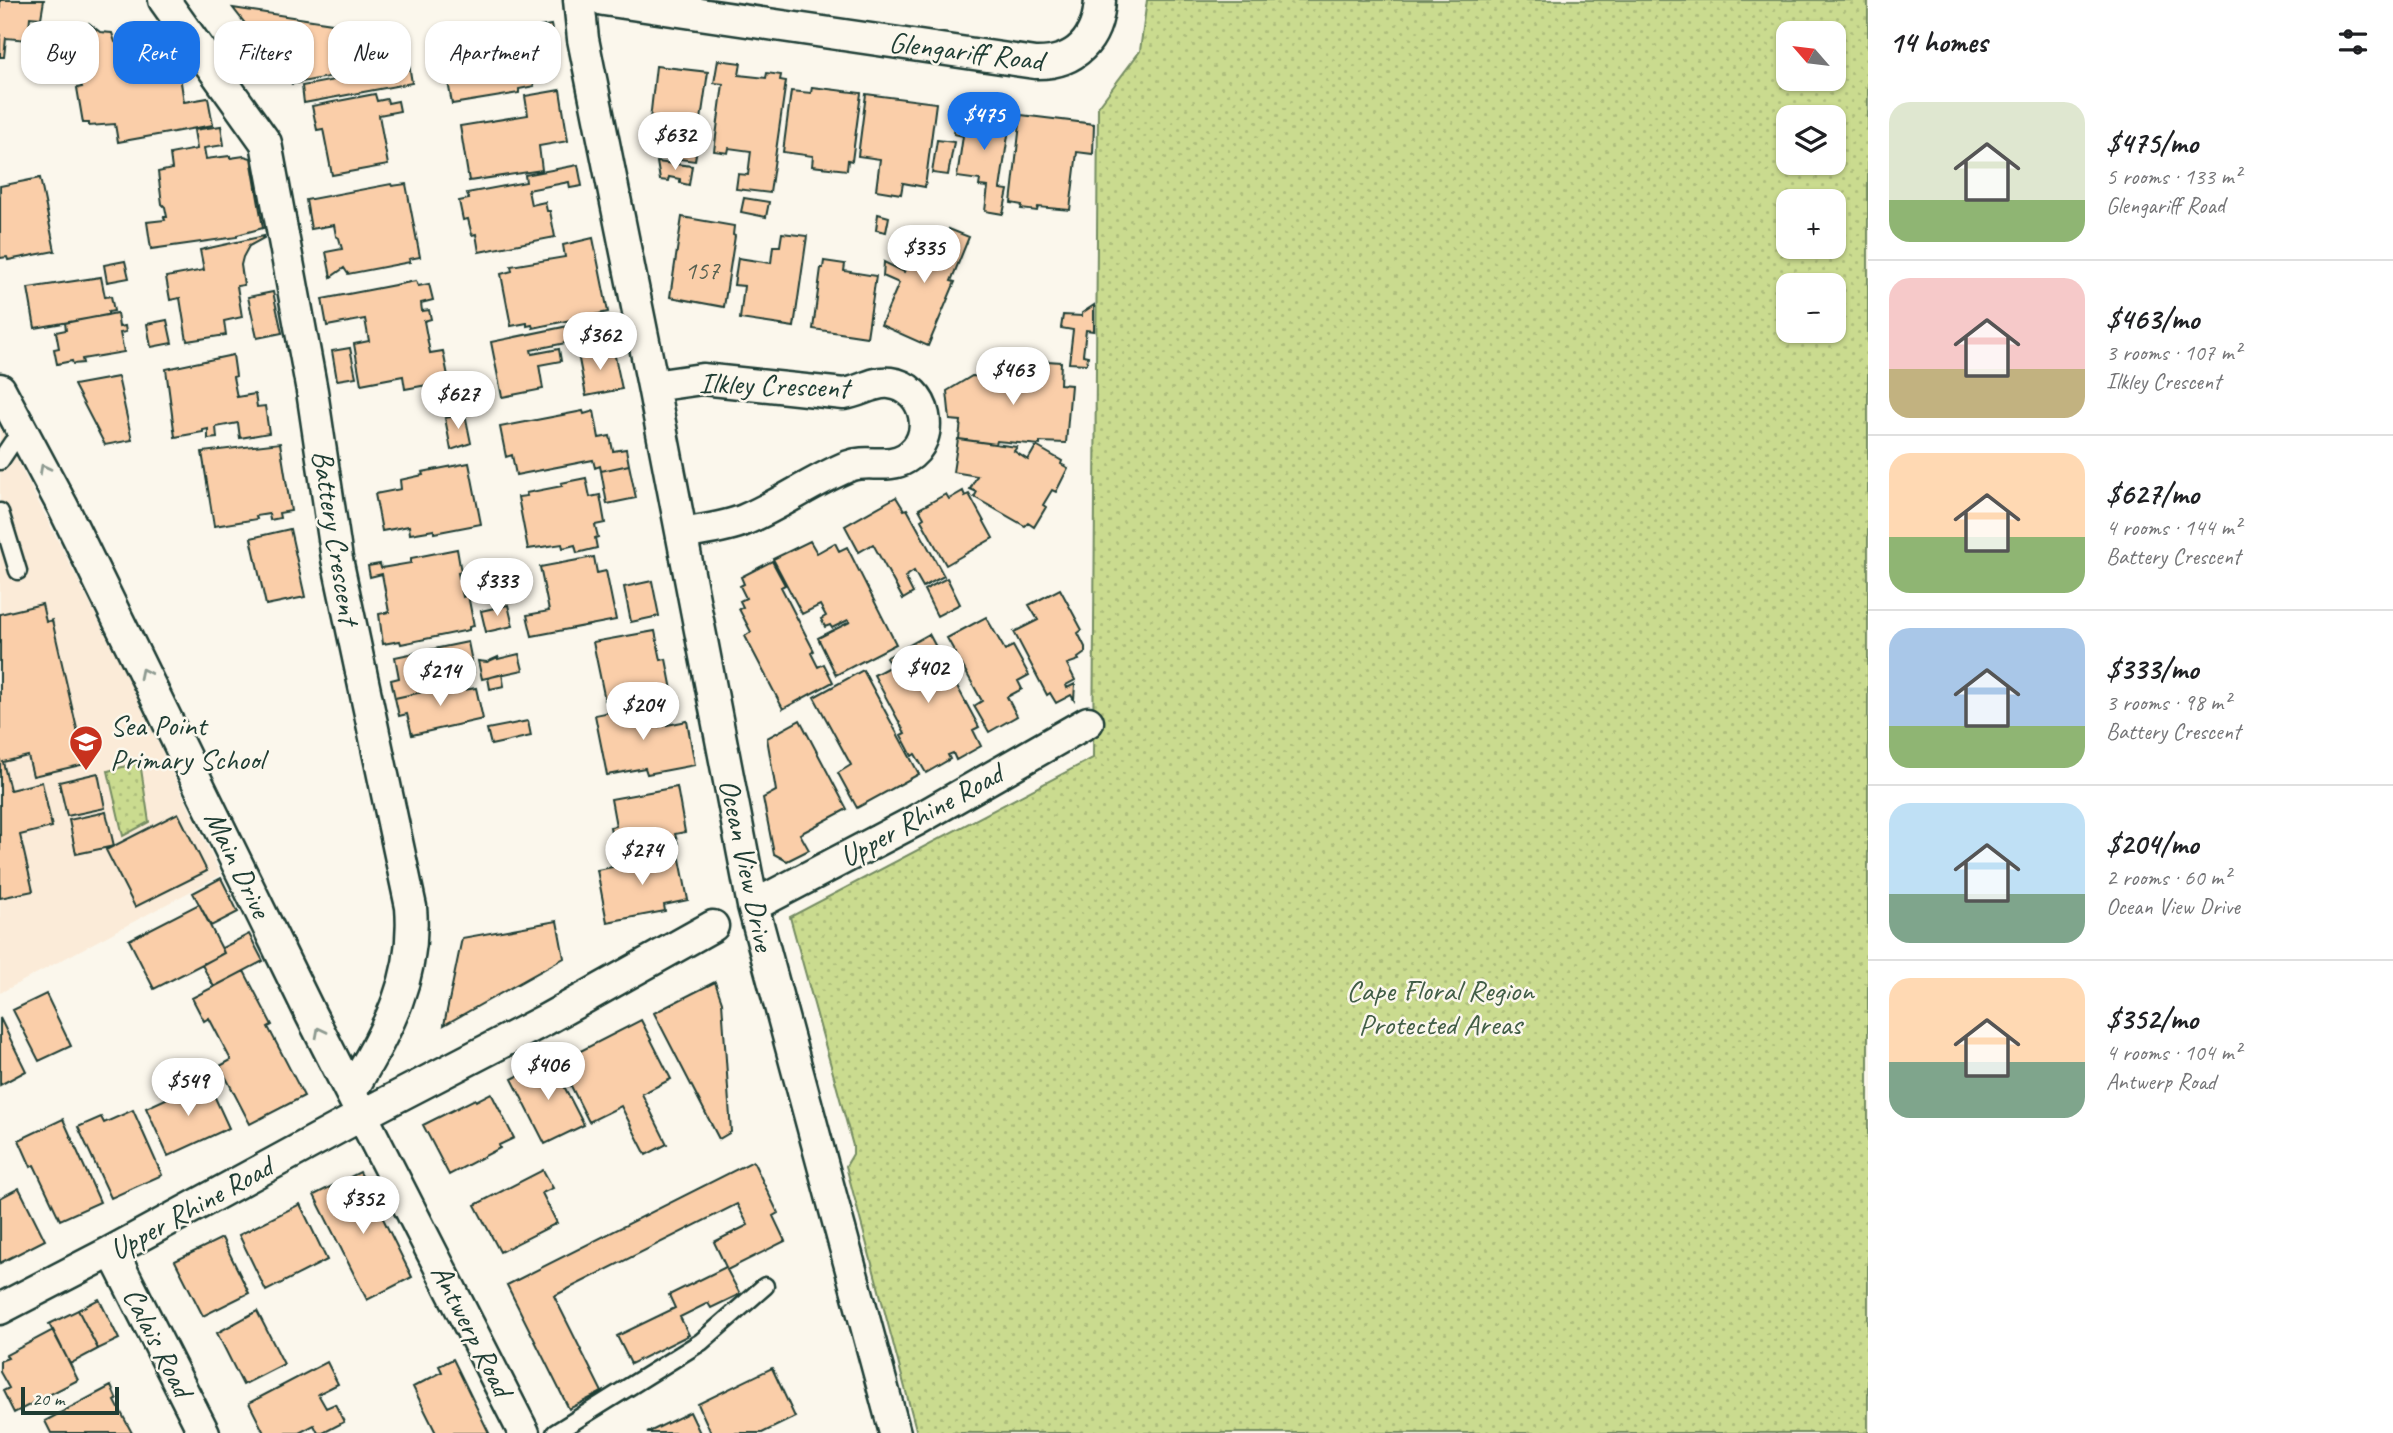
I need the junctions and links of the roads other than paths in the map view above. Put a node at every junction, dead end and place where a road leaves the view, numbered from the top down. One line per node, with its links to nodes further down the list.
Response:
1 (164, 0): 15 (street, Battery Crescent)
2 (579, 0): 5 (street, Ocean View Drive)
3 (604, 0): 4 (street, Glengariff Road)
4 (1100, 0)
5 (653, 386): 10 (street, Ocean View Drive); 10 (street, Ilkley Crescent)
6 (0, 389): 7 (street, Main Drive)
7 (24, 432): 8 (lane); 15 (street, Main Drive, one-way to 7)
8 (0, 461)
9 (0, 512): 11 (lane)
10 (682, 534): 13 (street, Ocean View Drive)
11 (18, 571)
12 (1088, 722): 13 (street, Upper Rhine Road)
13 (752, 906): 22 (street, Ocean View Drive)
14 (713, 926): 15 (street, Upper Rhine Road)
15 (356, 1104): 16 (street, Upper Rhine Road); 20 (street, Antwerp Road)
16 (112, 1251): 18 (street, Upper Rhine Road); 19 (street, Calais Road)
17 (765, 1286): 21 (lane)
18 (0, 1309)
19 (204, 1433)
20 (524, 1433)
21 (555, 1433)
22 (895, 1433)

